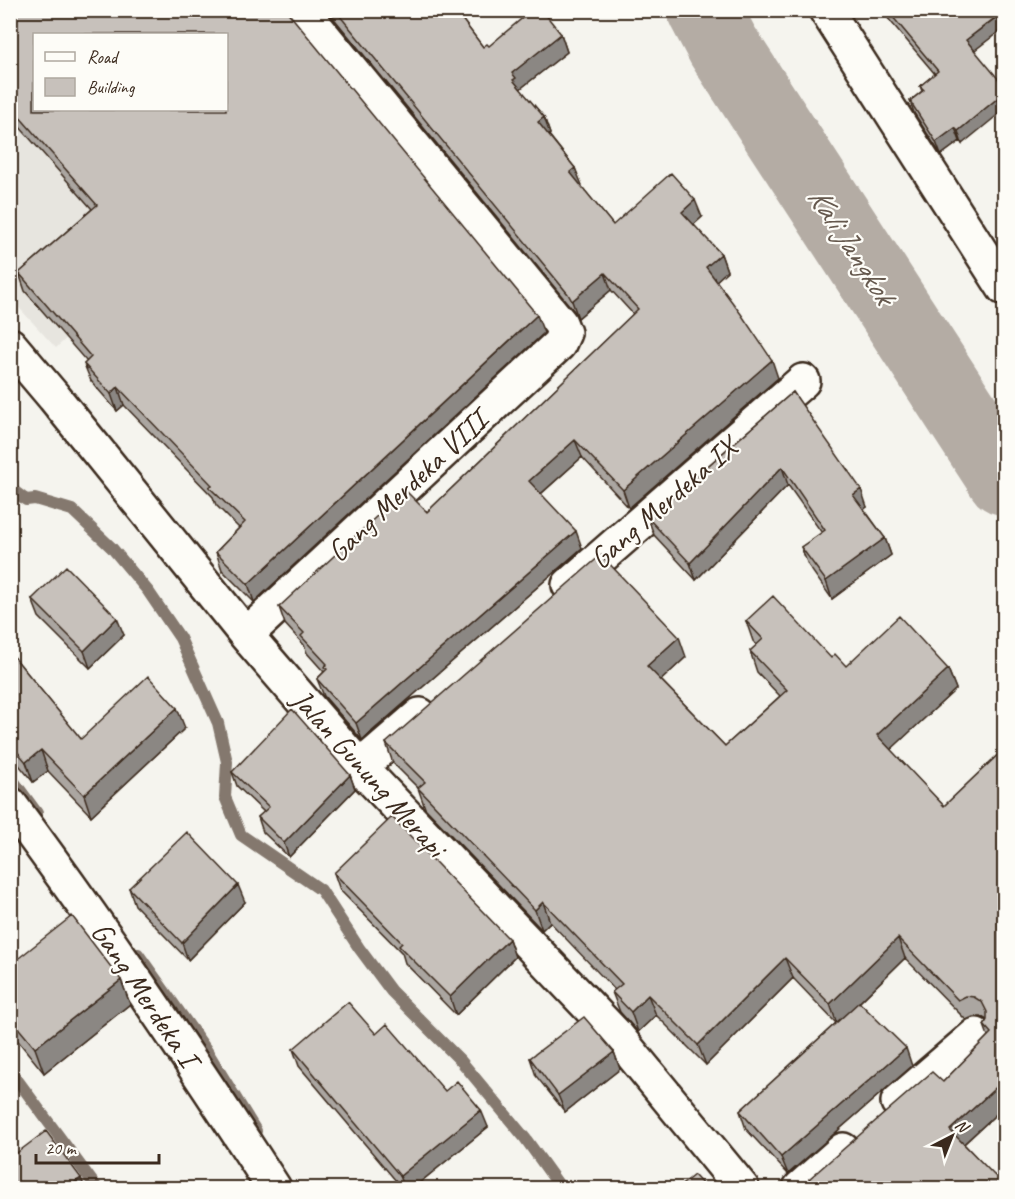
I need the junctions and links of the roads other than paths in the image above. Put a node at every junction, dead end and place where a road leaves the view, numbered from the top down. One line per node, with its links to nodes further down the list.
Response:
1 (302, 10): 7 (street, Gang Merdeka VIII)
2 (826, 10): 3 (street)
3 (1005, 288)
4 (10, 345): 7 (street, Jalan Gunung Merapi)
5 (803, 381): 6 (street, Gang Merdeka IX)
6 (546, 605)
7 (246, 635): 9 (street, Jalan Gunung Merapi)
8 (440, 698): 9 (street)
9 (360, 767): 13 (street, Jalan Gunung Merapi)
10 (10, 804): 12 (street, Gang Merdeka I)
11 (976, 1035): 14 (street)
12 (274, 1188)
13 (742, 1188)
14 (800, 1188)

